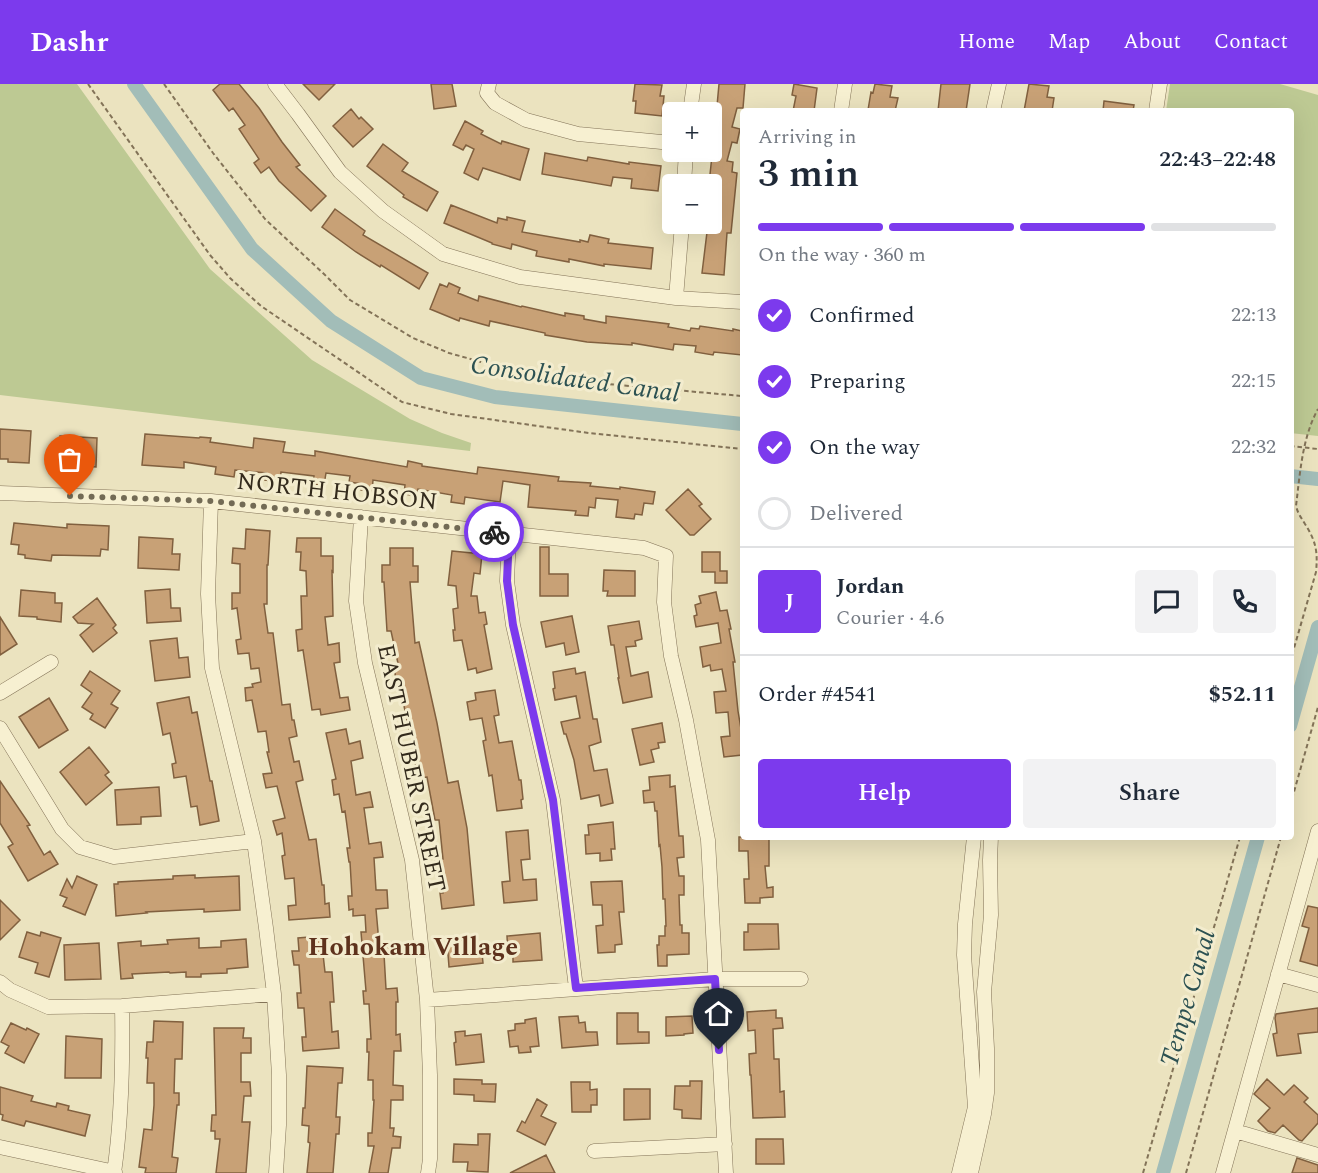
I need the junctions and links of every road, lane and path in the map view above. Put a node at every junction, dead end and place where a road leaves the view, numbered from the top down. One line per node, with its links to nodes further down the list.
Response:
1 (88, 84): 21 (path)
2 (164, 84): 17 (path)
3 (274, 84): 15 (street)
4 (694, 84): 9 (street)
5 (845, 84): 10 (street)
6 (999, 84): 11 (street)
7 (1160, 84): 12 (street)
8 (488, 88): 13 (street)
9 (691, 102)
10 (841, 108)
11 (994, 108)
12 (1156, 108)
13 (662, 141)
14 (680, 234): 15 (street)
15 (675, 298): 16 (street)
16 (740, 302)
17 (740, 396)
18 (1318, 409): 20 (path)
19 (1294, 446): 20 (path)
20 (1304, 447): 22 (path); 25 (path)
21 (740, 449)
22 (1318, 449)
23 (0, 493): 24 (street, NORTH HOBSON)
24 (211, 501): 26 (street, NORTH HOBSON); 39 (street)
25 (1296, 506): 28 (path)
26 (361, 517): 27 (street, NORTH HOBSON); 47 (street, EAST HUBER STREET)
27 (509, 534): 41 (street, NORTH HOBSON); 45 (street)
28 (1294, 648)
29 (51, 662): 30 (street)
30 (0, 693)
31 (1318, 707): 33 (path)
32 (0, 728): 39 (street)
33 (1294, 792)
34 (1318, 831): 40 (street)
35 (974, 840): 58 (street)
36 (991, 840): 59 (street)
37 (1239, 840): 60 (path)
38 (1280, 840): 61 (path)
39 (254, 841): 46 (street)
40 (1278, 974): 44 (street); 49 (street)
41 (715, 979): 42 (street); 45 (street); 50 (street)
42 (801, 979)
43 (0, 982): 48 (street)
44 (1318, 985)
45 (576, 988): 47 (street)
46 (273, 993): 48 (street); 55 (street)
47 (427, 1000): 56 (street, EAST HUBER STREET)
48 (122, 1006): 54 (street)
49 (1235, 1131): 53 (street); 62 (street)
50 (725, 1144): 52 (street); 57 (street)
51 (0, 1147): 54 (street)
52 (594, 1151)
53 (1318, 1155)
54 (114, 1173)
55 (276, 1173)
56 (428, 1173)
57 (726, 1173)
58 (959, 1173)
59 (970, 1173)
60 (1143, 1173)
61 (1186, 1173)
62 (1223, 1173)

